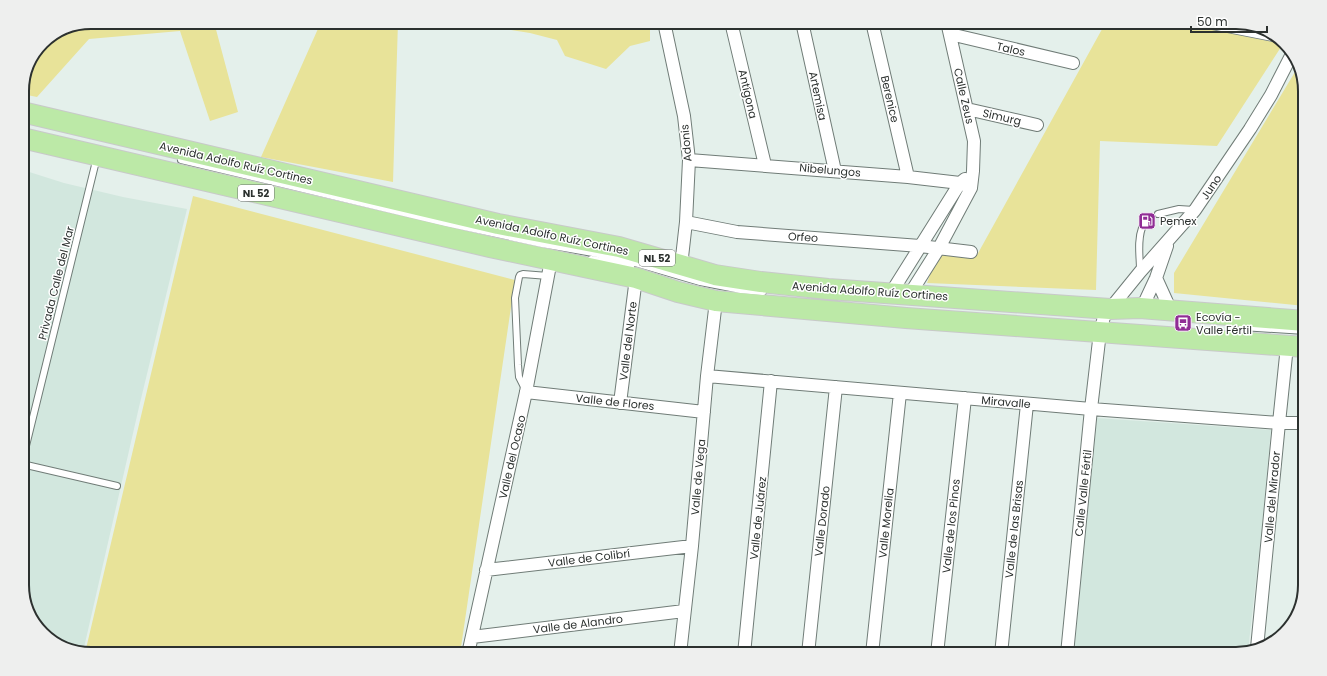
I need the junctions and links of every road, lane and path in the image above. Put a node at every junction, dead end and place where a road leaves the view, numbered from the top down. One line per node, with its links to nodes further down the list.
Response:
1 (665, 29): 15 (street, Adonis)
2 (733, 29): 16 (street, Antígona)
3 (804, 29): 18 (street, Artemisa)
4 (874, 29): 19 (street, Berenice)
5 (949, 29): 6 (street, Calle Zeus)
6 (950, 34): 8 (street, Talos); 9 (street, Calle Zeus)
7 (1290, 59): 21 (street, Juno)
8 (1073, 63)
9 (967, 109): 11 (street, Simurg); 20 (street, Calle Zeus)
10 (29, 114): 29 (main road, Avenida Adolfo Ruíz Cortines / NL 52)
11 (1036, 125)
12 (29, 140): 13 (main road, Avenida Adolfo Ruíz Cortines / NL 52)
13 (98, 156): 30 (main road, Avenida Adolfo Ruíz Cortines / NL 52); 57 (lane, Privada Calle del Mar)
14 (172, 157): 34 (lane)
15 (689, 160): 16 (street, Nibelungos); 23 (street, Adonis)
16 (765, 165): 18 (street, Nibelungos)
17 (179, 166): 36 (lane)
18 (835, 171): 19 (street, Nibelungos)
19 (908, 176): 20 (street, Nibelungos)
20 (966, 186): 26 (street, Calle Zeus); 27 (street, Calle Zeus)
21 (1195, 210): 22 (lane); 25 (street, Juno)
22 (1158, 214)
23 (686, 222): 26 (street, Orfeo); 29 (street, Adonis)
24 (1142, 228): 31 (lane)
25 (1168, 241): 31 (street, Juno); 33 (street)
26 (920, 246): 27 (street, Orfeo); 35 (street, Calle Zeus)
27 (939, 248): 28 (street, Orfeo); 35 (street, Calle Zeus)
28 (971, 252)
29 (681, 266): 35 (main road, Avenida Adolfo Ruíz Cortines / NL 52)
30 (550, 268): 32 (main road, Avenida Adolfo Ruíz Cortines / NL 52); 48 (street, Valle del Ocaso); 48 (lane)
31 (1140, 272): 41 (street, Juno)
32 (636, 278): 37 (main road, Avenida Adolfo Ruíz Cortines / NL 52); 51 (street, Valle del Norte)
33 (1156, 278): 38 (street); 39 (street)
34 (773, 292)
35 (900, 293): 41 (main road, Avenida Adolfo Ruíz Cortines / NL 52)
36 (768, 298)
37 (716, 301): 41 (main road, Avenida Adolfo Ruíz Cortines / NL 52); 45 (street, Valle de Vega)
38 (1142, 308): 39 (main road, Avenida Adolfo Ruíz Cortines / NL 52); 41 (main road, Avenida Adolfo Ruíz Cortines / NL 52)
39 (1171, 311): 40 (main road, Avenida Adolfo Ruíz Cortines / NL 52)
40 (1298, 320)
41 (1104, 321): 44 (main road, Avenida Adolfo Ruíz Cortines / NL 52); 53 (street, Calle Valle Fértil)
42 (1242, 327): 43 (lane)
43 (1298, 331)
44 (1296, 346): 55 (street, Valle del Mirador)
45 (707, 376): 46 (street, Miravalle); 54 (street, Valle de Vega)
46 (771, 382): 47 (street, Miravalle); 67 (street, Valle de Juárez)
47 (836, 387): 49 (street, Miravalle); 68 (street, Valle Dorado)
48 (526, 392): 51 (street, Valle de Flores); 61 (street, Valle del Ocaso)
49 (900, 393): 50 (street, Miravalle); 69 (street, Valle Morelia)
50 (965, 398): 52 (street, Miravalle); 70 (street, Valle de los Pinos)
51 (620, 403): 54 (street, Valle de Flores)
52 (1027, 404): 53 (street, Miravalle); 71 (street, Valle de las Brisas)
53 (1091, 409): 55 (street, Miravalle); 72 (street, Calle Valle Fértil)
54 (704, 412): 60 (street, Valle de Vega)
55 (1278, 423): 56 (street, Miravalle); 64 (street, Valle del Mirador)
56 (1298, 424)
57 (29, 435)
58 (29, 465): 59 (lane)
59 (117, 486)
60 (692, 546): 61 (street, Valle de Colibrí); 62 (street, Valle de Vega)
61 (486, 570): 63 (street, Valle del Ocaso)
62 (684, 611): 63 (street, Valle de Alandro); 66 (street, Valle de Vega)
63 (472, 637): 65 (street, Valle del Ocaso)
64 (1257, 643)
65 (470, 647)
66 (681, 647)
67 (745, 647)
68 (809, 647)
69 (873, 647)
70 (938, 647)
71 (1002, 647)
72 (1068, 647)

